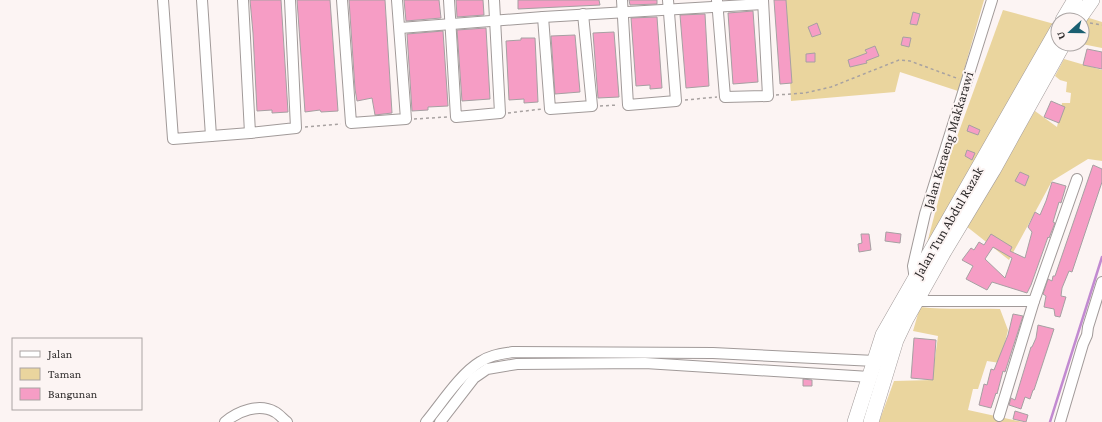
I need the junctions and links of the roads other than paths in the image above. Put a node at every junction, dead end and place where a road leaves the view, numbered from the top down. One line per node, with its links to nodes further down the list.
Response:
1 (163, 0): 27 (street)
2 (202, 0): 27 (street)
3 (243, 0): 26 (street)
4 (290, 0): 26 (street)
5 (342, 0): 23 (street)
6 (397, 0): 23 (street)
7 (449, 0): 22 (street)
8 (494, 0): 21 (street)
9 (622, 0): 16 (street)
10 (992, 0): 30 (street, Jalan Karaeng Makkarawi)
11 (1075, 0): 17 (main road)
12 (1092, 0): 18 (main road)
13 (763, 2): 14 (street); 14 (street)
14 (717, 4): 15 (street)
15 (668, 5): 16 (street); 16 (street)
16 (623, 12): 19 (street)
17 (1068, 12)
18 (1087, 12)
19 (583, 14): 20 (street); 20 (street)
20 (543, 17): 21 (street)
21 (496, 21): 22 (street); 22 (street)
22 (451, 25): 23 (street)
23 (400, 28)
24 (1050, 44): 30 (main road, Jalan Tun Abdul Razak)
25 (1059, 52): 30 (main road, Jalan Tun Abdul Razak)
26 (250, 133): 27 (street)
27 (211, 136)
28 (1077, 179): 32 (street)
29 (1102, 282): 42 (street)
30 (920, 284): 31 (main road, Jalan Tun Abdul Razak)
31 (909, 301): 32 (street); 33 (main road, Jalan Tun Abdul Razak); 41 (main road, Jalan Tun Abdul Razak)
32 (1034, 302): 35 (street)
33 (875, 361): 34 (main road, Jalan Tun Abdul Razak); 38 (street)
34 (870, 377): 39 (street); 40 (main road, Jalan Tun Abdul Razak)
35 (999, 416)
36 (225, 422): 37 (street)
37 (287, 422)
38 (426, 422)
39 (440, 422)
40 (855, 422)
41 (871, 422)
42 (1060, 422)

